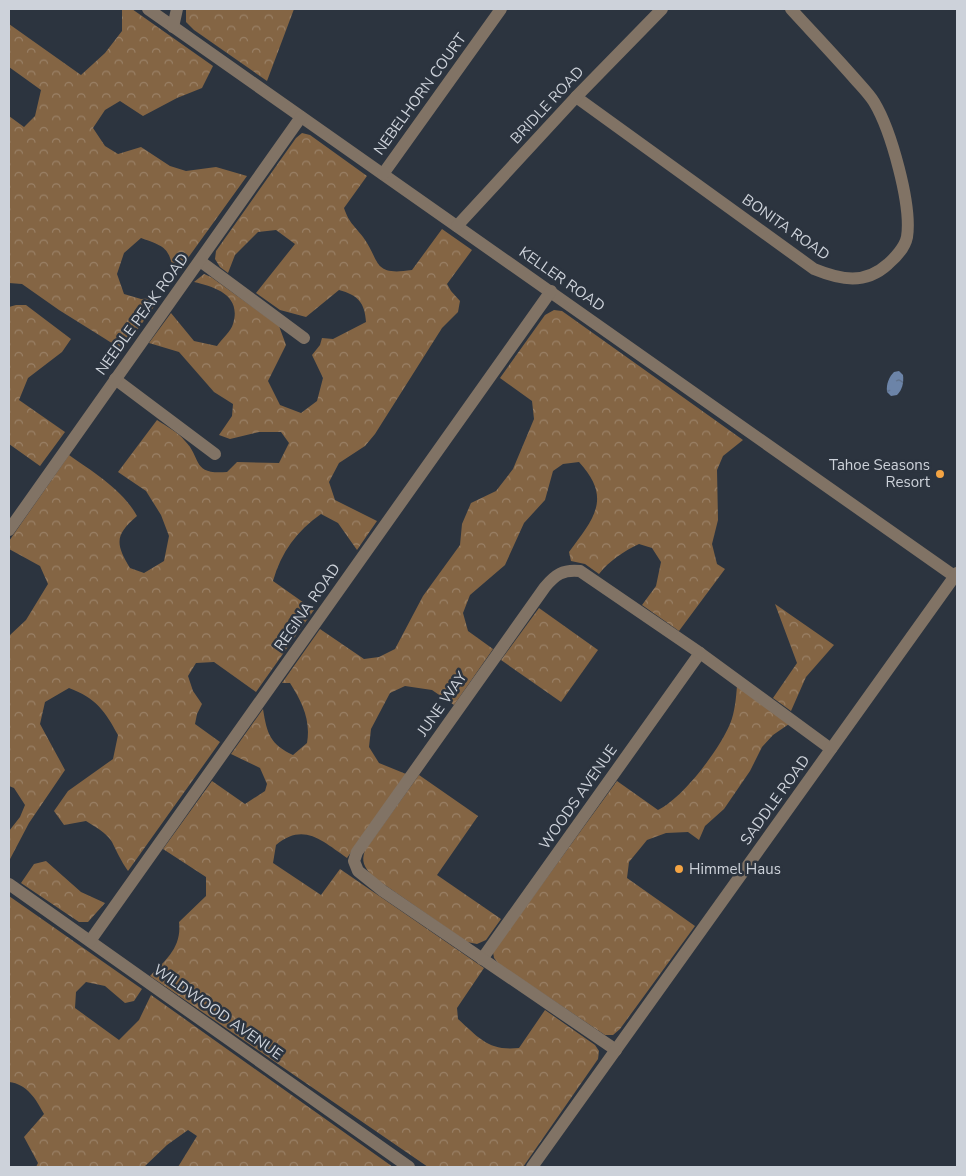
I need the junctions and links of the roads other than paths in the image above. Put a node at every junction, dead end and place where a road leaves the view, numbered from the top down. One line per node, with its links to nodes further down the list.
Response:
1 (148, 9): 6 (street, KELLER ROAD)
2 (177, 9): 6 (street)
3 (501, 9): 9 (street, NEBELHORN COURT)
4 (662, 9): 7 (street, BRIDLE ROAD)
5 (791, 9): 7 (street, BONITA ROAD)
6 (173, 27): 8 (street, KELLER ROAD)
7 (576, 97): 10 (street, BRIDLE ROAD)
8 (300, 117): 9 (street, KELLER ROAD); 11 (street, NEEDLE PEAK ROAD)
9 (383, 174): 10 (street, KELLER ROAD)
10 (457, 226): 12 (street, KELLER ROAD)
11 (200, 261): 13 (street); 14 (street, NEEDLE PEAK ROAD)
12 (551, 291): 17 (street, KELLER ROAD); 21 (street, REGINA ROAD)
13 (304, 338)
14 (115, 379): 15 (street); 16 (street, NEEDLE PEAK ROAD)
15 (215, 454)
16 (9, 530)
17 (957, 576): 19 (street, SADDLE ROAD)
18 (700, 653): 19 (street, JUNE WAY); 22 (street, WOODS AVENUE); 22 (street, JUNE WAY)
19 (832, 749): 23 (street, SADDLE ROAD)
20 (9, 884): 21 (street, WILDWOOD AVENUE)
21 (90, 941): 24 (street, WILDWOOD AVENUE)
22 (482, 959): 23 (street, JUNE WAY)
23 (616, 1050): 25 (street, SADDLE ROAD)
24 (409, 1167)
25 (532, 1167)

